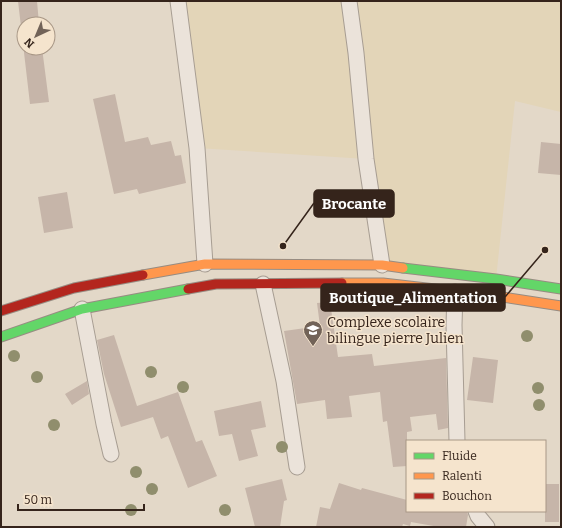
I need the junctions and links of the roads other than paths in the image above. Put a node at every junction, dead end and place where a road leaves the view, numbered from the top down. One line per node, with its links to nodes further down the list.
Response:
1 (178, 1): 3 (street)
2 (349, 1): 4 (street)
3 (205, 264): 4 (main road); 10 (main road)
4 (382, 265): 6 (main road)
5 (263, 284): 7 (main road); 9 (main road); 14 (street)
6 (561, 289)
7 (455, 292): 8 (main road); 12 (street)
8 (561, 306)
9 (82, 309): 11 (main road); 13 (street)
10 (1, 311)
11 (1, 337)
12 (457, 440)
13 (112, 454)
14 (297, 467)
15 (476, 512): 16 (street)
16 (487, 527)

